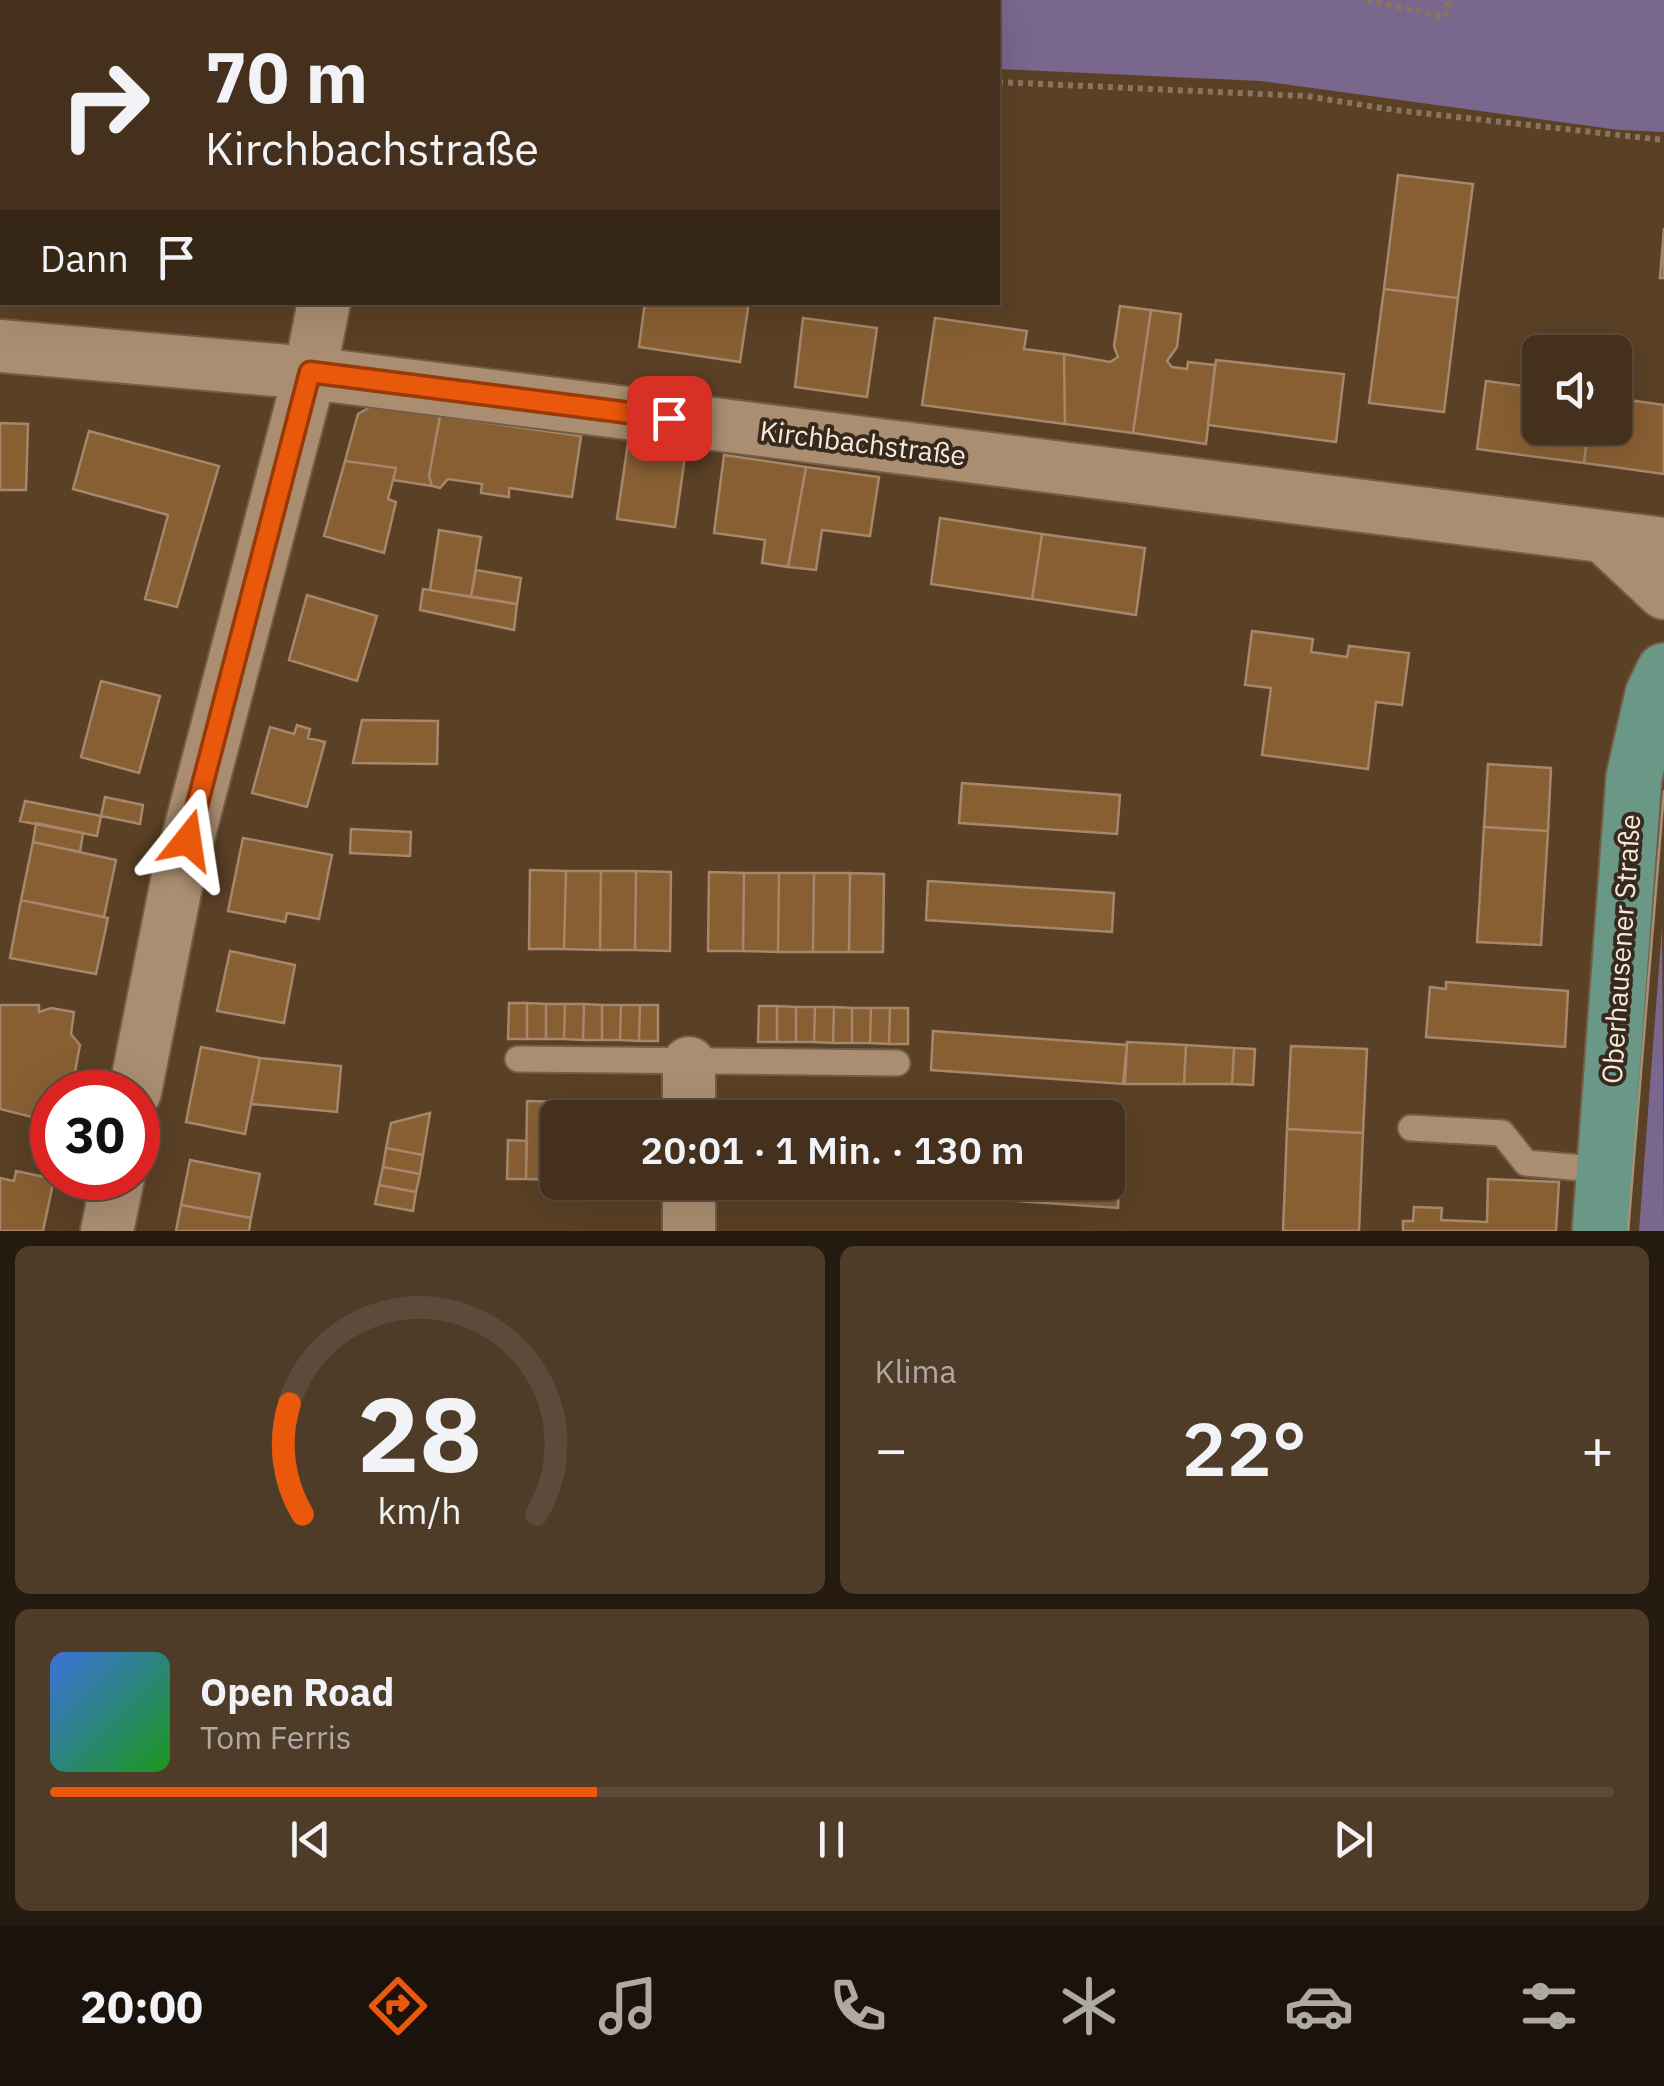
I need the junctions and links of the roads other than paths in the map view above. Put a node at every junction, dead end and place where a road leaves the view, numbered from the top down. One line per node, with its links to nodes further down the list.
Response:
1 (323, 305): 3 (street)
2 (0, 346): 3 (street, Kirchbachstraße)
3 (310, 372): 4 (street, Kirchbachstraße); 11 (street)
4 (1605, 538): 5 (street, Kirchbachstraße); 6 (street)
5 (1664, 544)
6 (1664, 593)
7 (1664, 671): 14 (main road, Oberhausener Straße)
8 (518, 1059): 9 (lane)
9 (689, 1063): 10 (lane); 12 (street)
10 (897, 1063)
11 (139, 1070)
12 (689, 1100)
13 (1412, 1128): 14 (lane)
14 (1605, 1170): 19 (main road, Oberhausener Straße)
15 (113, 1200): 17 (street)
16 (689, 1200): 18 (street)
17 (107, 1231)
18 (689, 1231)
19 (1600, 1231)

